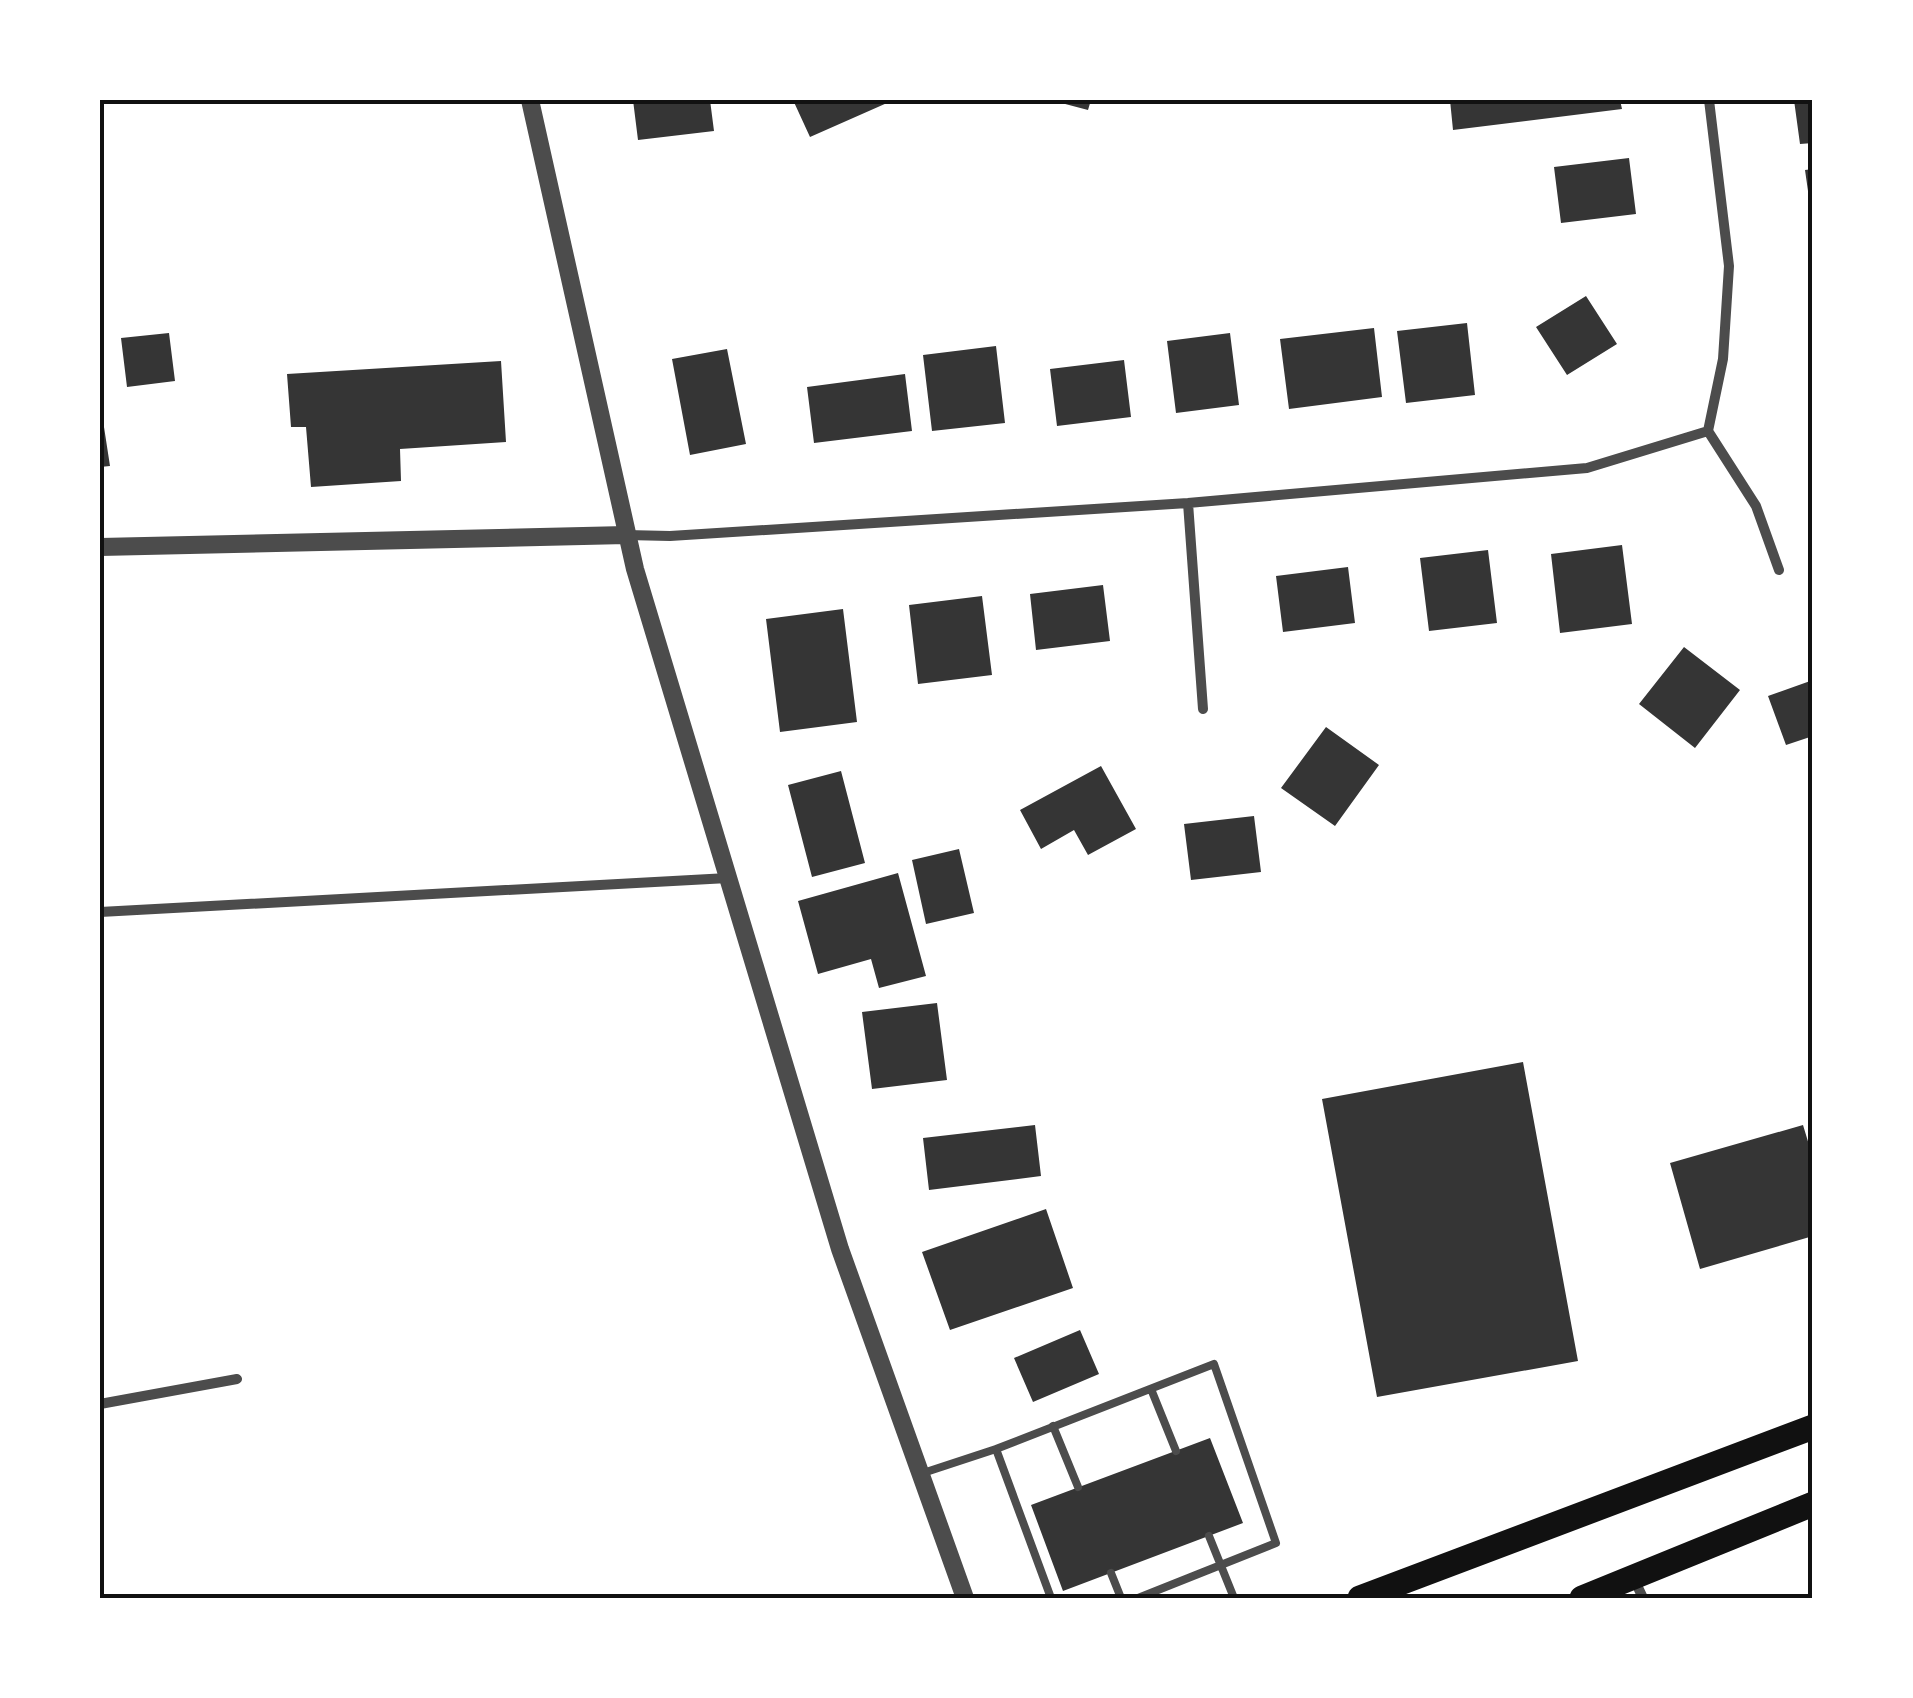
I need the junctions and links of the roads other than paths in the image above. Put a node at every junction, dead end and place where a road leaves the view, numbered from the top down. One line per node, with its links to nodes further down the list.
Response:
1 (530, 100): 5 (street)
2 (1709, 100): 3 (street)
3 (1708, 431): 4 (street); 7 (street)
4 (1188, 503): 5 (street); 8 (street)
5 (626, 534): 6 (street); 9 (street)
6 (100, 547)
7 (1779, 570)
8 (1203, 709)
9 (728, 878): 10 (street); 18 (street)
10 (100, 912)
11 (237, 1379): 13 (street)
12 (1151, 1388): 14 (lane); 17 (lane); 22 (lane)
13 (100, 1404)
14 (1053, 1426): 16 (lane); 19 (lane)
15 (1813, 1427): 30 (main road)
16 (996, 1449): 18 (lane); 26 (lane)
17 (1176, 1451)
18 (920, 1474): 25 (street)
19 (1078, 1488)
20 (1813, 1504): 24 (main road)
21 (1209, 1536): 22 (lane)
22 (1221, 1565): 28 (lane); 29 (lane)
23 (1111, 1573): 27 (lane)
24 (1638, 1588): 31 (main road)
25 (965, 1598)
26 (1051, 1598)
27 (1121, 1598)
28 (1138, 1598)
29 (1234, 1598)
30 (1360, 1598)
31 (1582, 1598)

